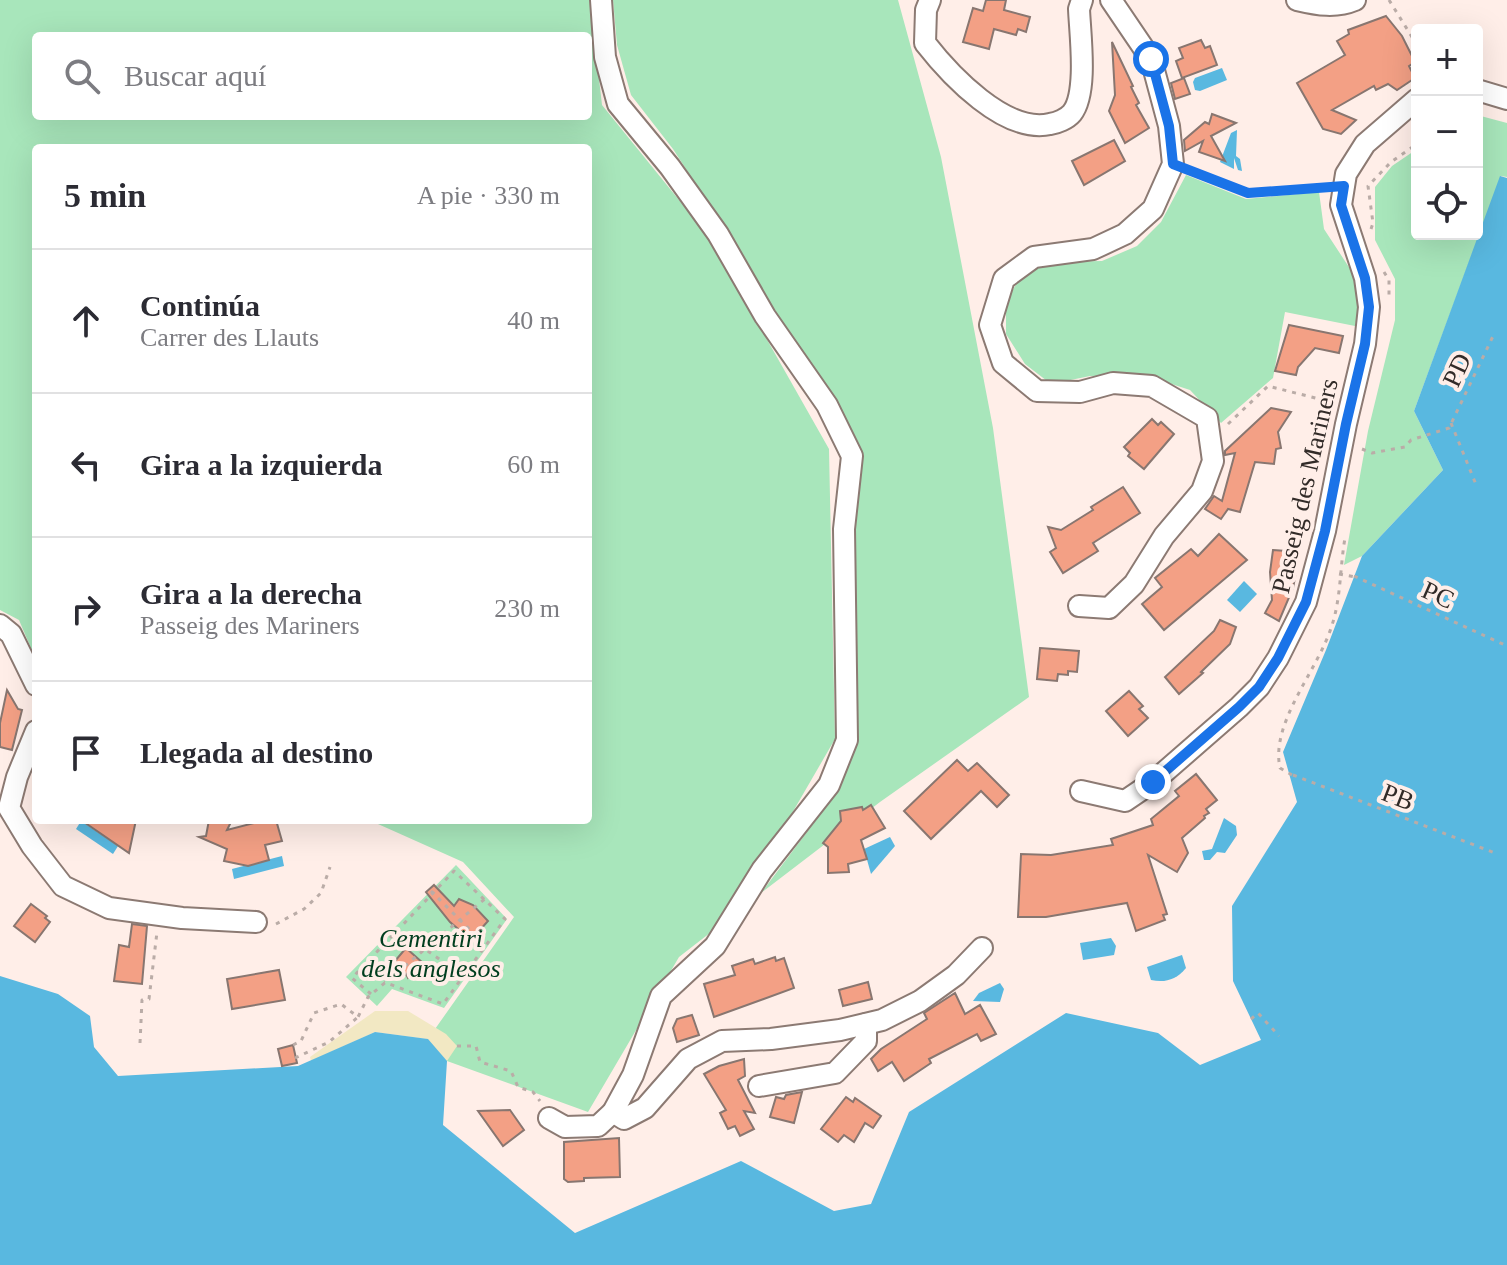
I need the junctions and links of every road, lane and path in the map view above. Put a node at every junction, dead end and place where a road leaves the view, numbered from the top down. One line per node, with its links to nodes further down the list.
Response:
1 (601, 0): 51 (street)
2 (930, 0): 3 (street)
3 (1082, 0)
4 (1111, 0): 12 (street)
5 (1297, 0): 6 (street)
6 (1355, 0)
7 (1389, 0): 8 (path)
8 (1411, 35)
9 (1483, 92): 10 (street)
10 (1507, 99)
11 (1411, 104): 13 (street)
12 (1173, 164): 13 (path); 17 (street)
13 (1344, 186): 15 (street, Passeig des Mariners)
14 (1495, 332): 16 (path, PD)
15 (1350, 407): 17 (path); 27 (street, Passeig des Mariners)
16 (1451, 423): 18 (path, PD); 19 (path, PD)
17 (1210, 440): 22 (street)
18 (1360, 448)
19 (1477, 487)
20 (1346, 533): 21 (path)
21 (1339, 574): 24 (path, PC); 28 (path, PB)
22 (1079, 606)
23 (0, 625): 25 (street)
24 (1507, 646)
25 (32, 677)
26 (32, 741): 33 (street)
27 (1081, 791)
28 (1495, 853)
29 (330, 867): 33 (path)
30 (432, 892): 31 (path); 32 (path); 35 (path)
31 (486, 898): 32 (path); 36 (path)
32 (458, 920): 36 (path); 38 (path)
33 (256, 922)
34 (158, 927): 46 (path)
35 (396, 929): 38 (path); 41 (path)
36 (486, 947): 39 (path)
37 (982, 948): 44 (street)
38 (424, 951): 39 (path); 40 (path)
39 (465, 977): 40 (path)
40 (384, 982): 41 (path)
41 (371, 994): 42 (path)
42 (358, 1017): 47 (path); 49 (path)
43 (1251, 1019): 45 (path)
44 (866, 1024): 50 (street); 51 (street)
45 (1279, 1036)
46 (140, 1043)
47 (293, 1045)
48 (457, 1046): 52 (path)
49 (295, 1058)
50 (759, 1086)
51 (613, 1112): 52 (street)
52 (549, 1118)

